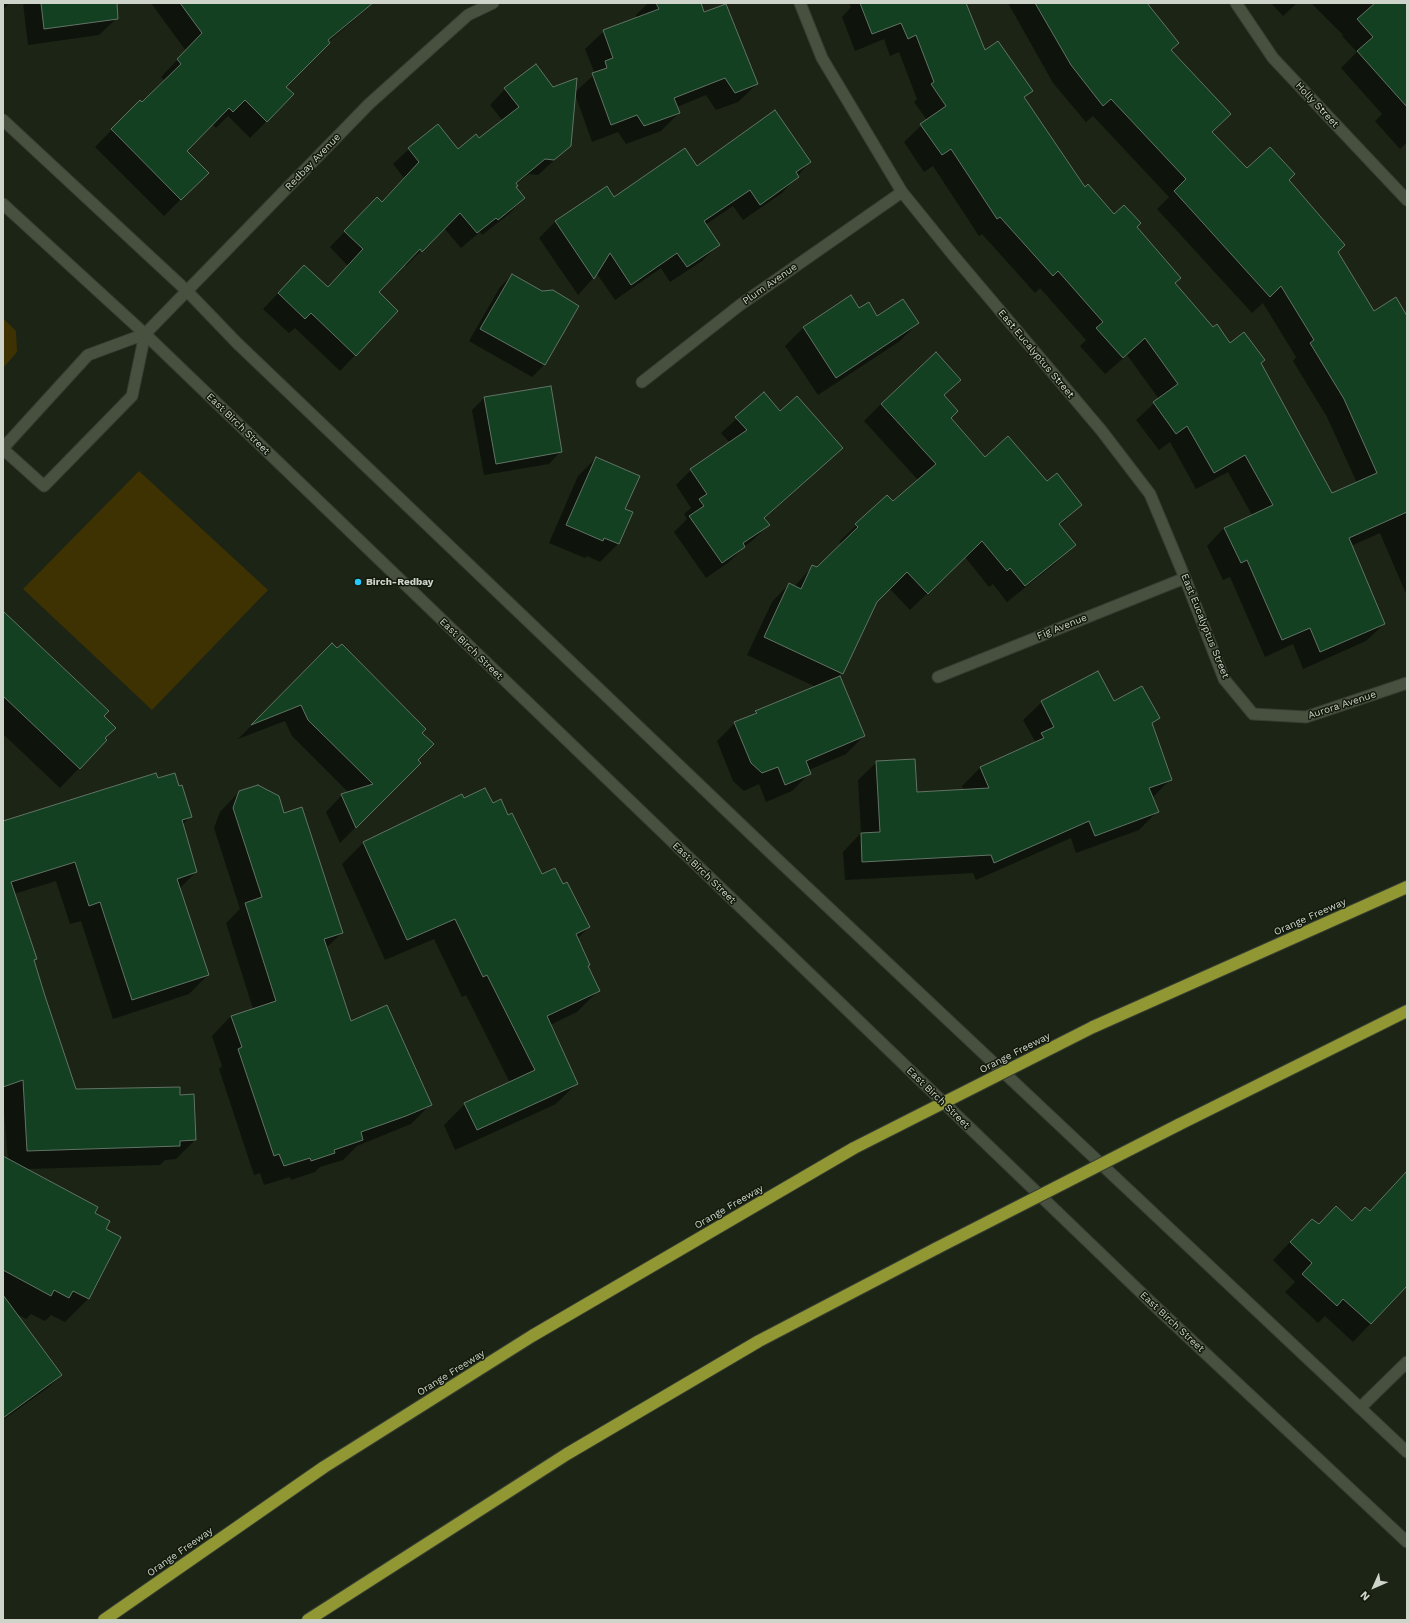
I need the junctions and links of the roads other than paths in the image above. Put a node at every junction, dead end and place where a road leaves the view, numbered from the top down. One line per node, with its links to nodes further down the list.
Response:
1 (493, 3): 8 (street, Redbay Avenue)
2 (800, 3): 5 (street, East Eucalyptus Street)
3 (1236, 3): 6 (street, Holly Street)
4 (3, 120): 8 (street)
5 (902, 192): 10 (street, Plum Avenue); 12 (street, East Eucalyptus Street)
6 (1407, 200)
7 (3, 204): 9 (street, East Birch Street)
8 (187, 291): 9 (street, Redbay Avenue); 19 (street)
9 (144, 334): 11 (street); 11 (street); 21 (street, East Birch Street)
10 (642, 382)
11 (3, 448)
12 (1186, 578): 13 (street, Fig Avenue); 15 (street, East Eucalyptus Street)
13 (938, 677)
14 (1407, 683): 15 (street, Aurora Avenue)
15 (1253, 714)
16 (1407, 887): 22 (highway, Orange Freeway, bridge)
17 (1407, 1010): 23 (highway, bridge)
18 (1407, 1362): 19 (street)
19 (1360, 1408): 20 (street)
20 (1407, 1452)
21 (1407, 1542)
22 (104, 1620)
23 (308, 1620)

